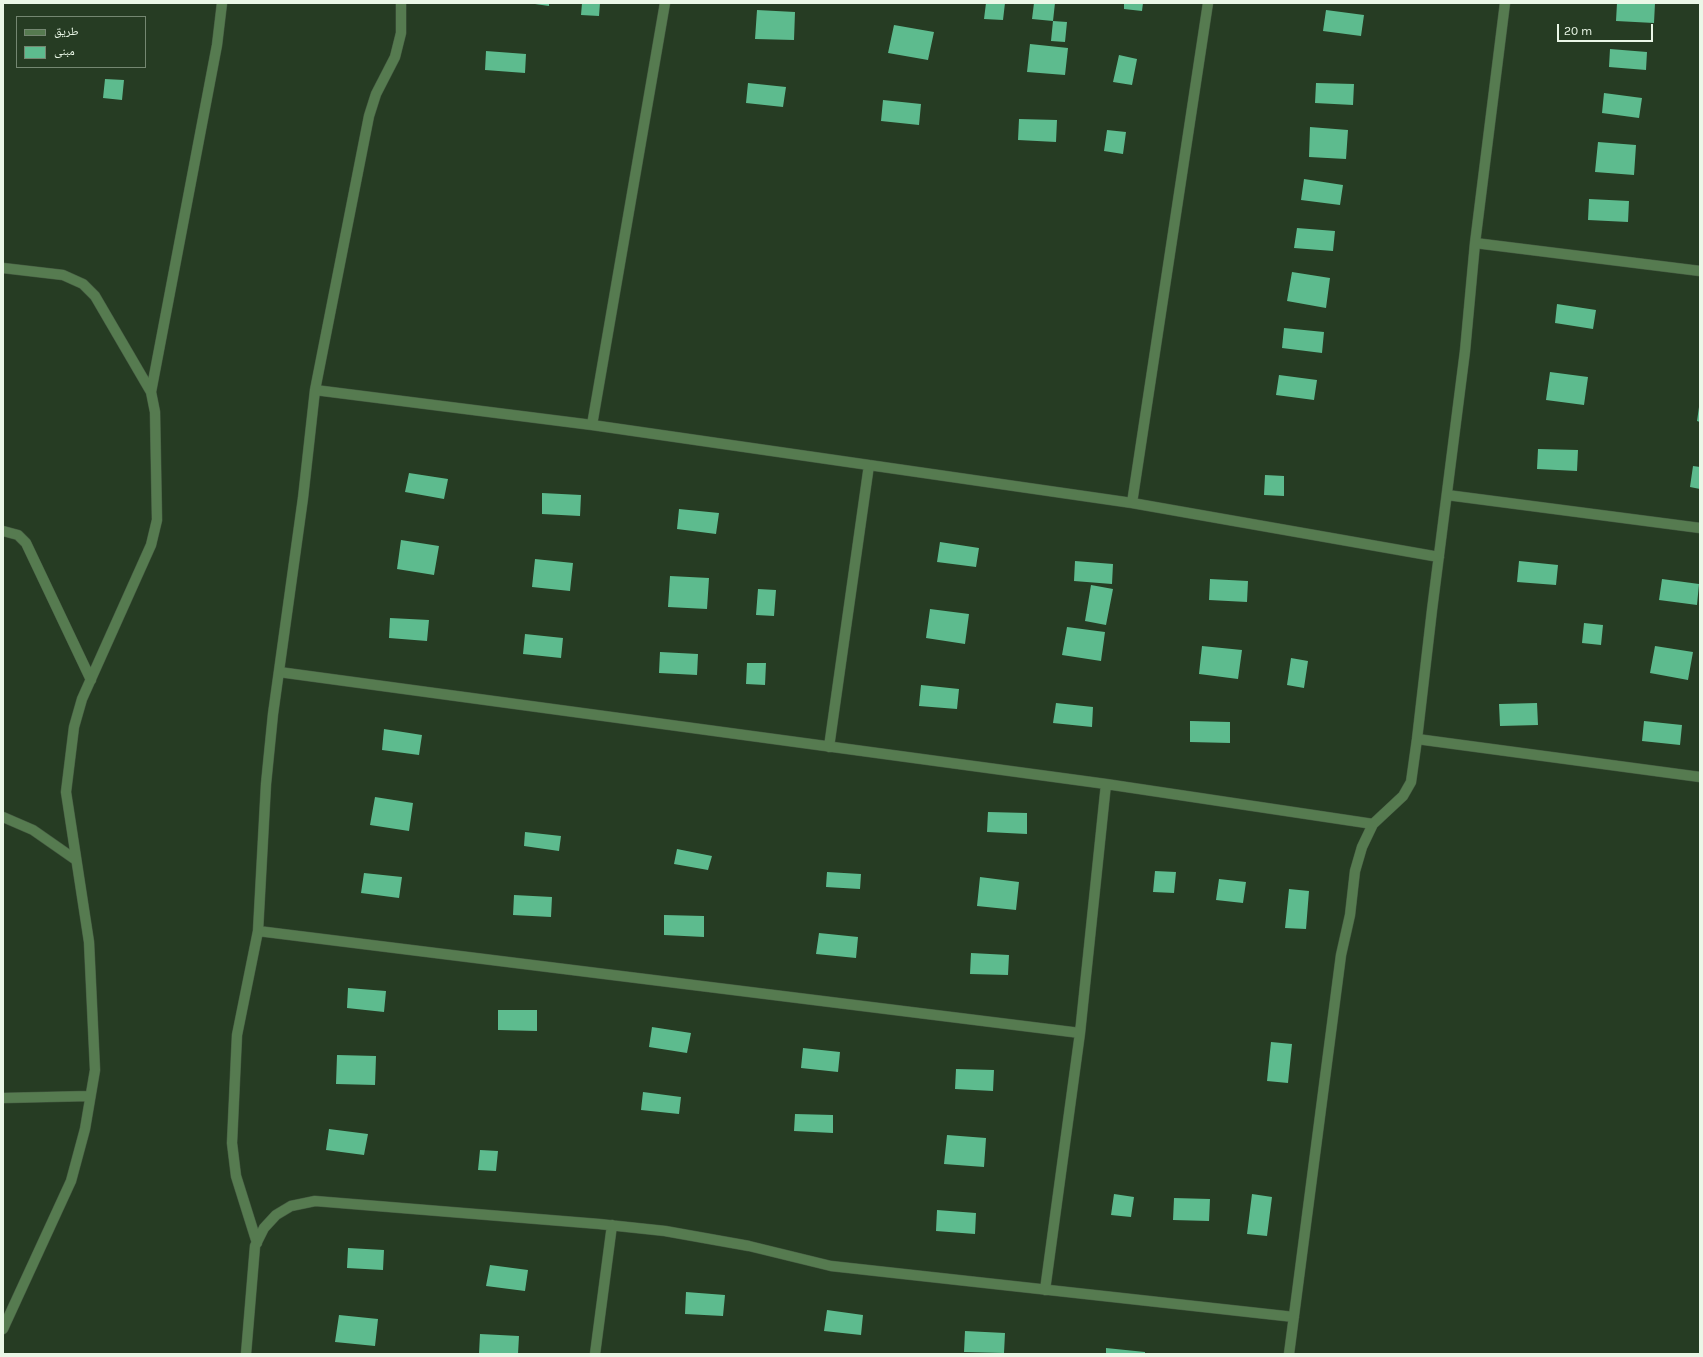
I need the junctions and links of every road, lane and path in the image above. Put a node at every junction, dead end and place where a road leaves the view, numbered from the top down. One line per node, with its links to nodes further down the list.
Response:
1 (222, 3): 10 (street)
2 (401, 3): 9 (street)
3 (664, 3): 11 (street)
4 (1208, 3): 14 (street)
5 (1505, 3): 6 (street)
6 (1475, 243): 8 (street); 13 (street)
7 (3, 268): 10 (street)
8 (1700, 270)
9 (315, 390): 11 (street); 18 (street)
10 (151, 392): 19 (street)
11 (592, 425): 12 (street)
12 (869, 465): 14 (street); 21 (street)
13 (1447, 495): 15 (street); 17 (street)
14 (1132, 503): 17 (street)
15 (1700, 528)
16 (3, 532): 19 (street)
17 (1439, 557): 20 (street)
18 (279, 672): 21 (street); 27 (street)
19 (91, 680): 26 (street)
20 (1418, 739): 22 (street); 25 (street)
21 (829, 747): 23 (street)
22 (1700, 777)
23 (1106, 784): 25 (street); 28 (street)
24 (3, 817): 26 (street)
25 (1373, 824): 34 (street)
26 (76, 860): 29 (street)
27 (258, 932): 28 (street); 32 (street)
28 (1080, 1033): 33 (street)
29 (90, 1096): 30 (street); 35 (street)
30 (3, 1098)
31 (612, 1225): 32 (street); 33 (street); 37 (street)
32 (257, 1243): 36 (street)
33 (1045, 1290): 34 (street)
34 (1294, 1317): 38 (street)
35 (3, 1329)
36 (246, 1354)
37 (595, 1354)
38 (1289, 1354)

